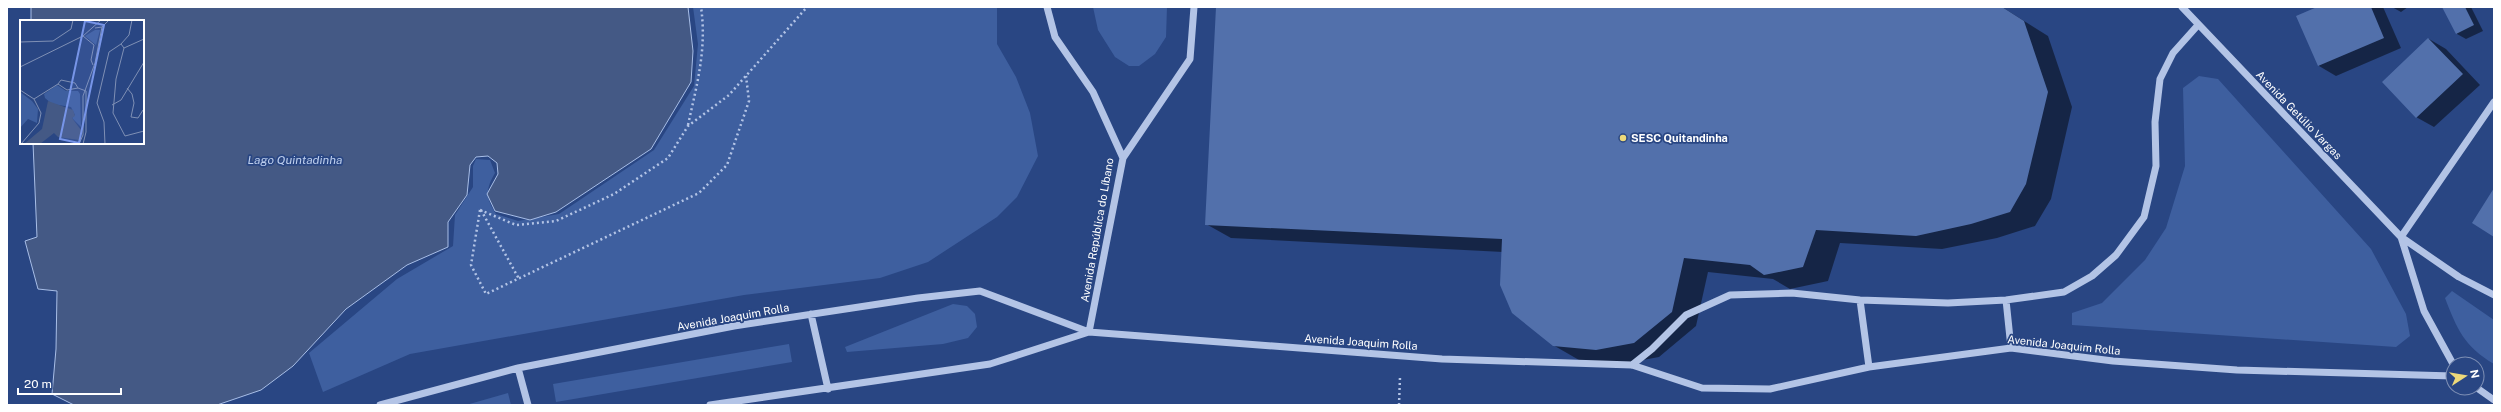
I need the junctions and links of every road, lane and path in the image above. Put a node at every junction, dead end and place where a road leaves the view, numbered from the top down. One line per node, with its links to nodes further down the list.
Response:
1 (701, 7): 9 (path)
2 (807, 7): 7 (path)
3 (1047, 7): 10 (street, Avenida República do Líbano)
4 (1194, 7): 10 (street)
5 (2182, 7): 6 (street, Avenida Getúlio Vargas)
6 (2198, 25): 12 (street, Avenida Getúlio Vargas); 16 (street)
7 (746, 76): 9 (path); 13 (path)
8 (2494, 102): 12 (street)
9 (688, 126): 11 (path)
10 (1123, 158): 18 (street, Avenida República do Líbano)
11 (480, 210): 13 (path); 13 (path)
12 (2401, 237): 14 (street, Avenida Getúlio Vargas); 21 (street, Avenida Getúlio Vargas)
13 (519, 279)
14 (2494, 295)
15 (1860, 300): 16 (street); 22 (street); 23 (street)
16 (2006, 300): 19 (street)
17 (811, 314): 18 (street, Avenida Joaquim Rolla); 24 (street, Avenida Joaquim Rolla); 26 (street)
18 (1089, 332): 20 (street, Avenida Joaquim Rolla); 26 (street, Avenida Joaquim Rolla)
19 (2011, 348): 23 (street, Avenida Joaquim Rolla); 25 (street, Avenida Joaquim Rolla)
20 (1400, 356): 22 (street, Avenida Joaquim Rolla); 32 (path)
21 (2449, 356)
22 (1632, 365): 23 (street, Avenida Joaquim Rolla)
23 (1869, 367)
24 (518, 368): 29 (street, Avenida Joaquim Rolla); 30 (street)
25 (2445, 376)
26 (828, 389): 31 (street, Avenida Joaquim Rolla)
27 (2485, 394): 28 (street)
28 (2494, 400)
29 (380, 405)
30 (528, 405)
31 (710, 405)
32 (1399, 405)

